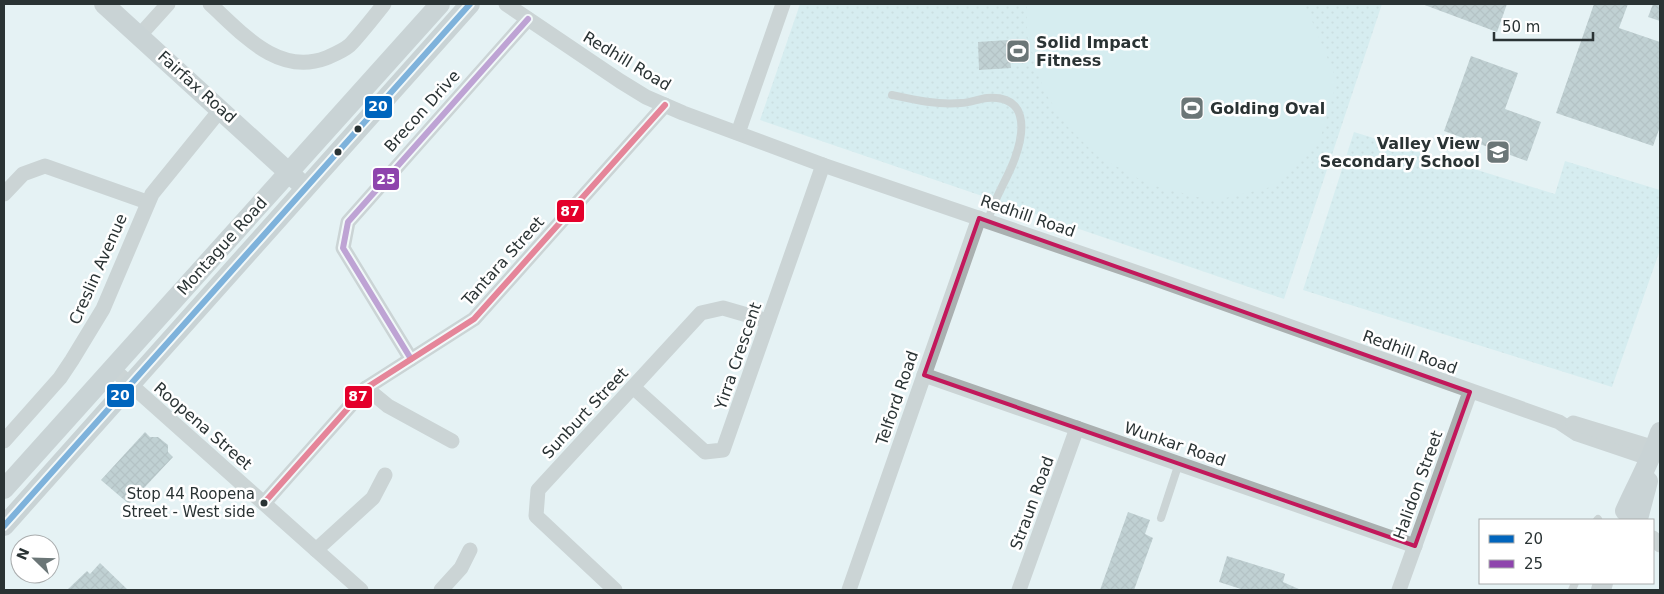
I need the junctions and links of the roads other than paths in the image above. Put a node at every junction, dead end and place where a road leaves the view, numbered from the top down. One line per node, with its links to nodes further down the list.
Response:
1 (104, 4): 10 (main road, Fairfax Road)
2 (168, 4): 10 (street)
3 (210, 4): 4 (street)
4 (384, 4)
5 (440, 4): 16 (main road, Montague Road)
6 (470, 4): 17 (main road, Montague Road)
7 (506, 4): 9 (street, Redhill Road)
8 (783, 4): 14 (street)
9 (528, 19): 12 (street, Redhill Road); 22 (street, Brecon Drive)
10 (140, 35): 13 (main road, Fairfax Road)
11 (892, 94): 20 (lane)
12 (665, 105): 14 (street, Redhill Road); 22 (street, Tantara Street)
13 (221, 109): 16 (main road, Fairfax Road); 19 (street, Creslin Avenue)
14 (738, 133): 15 (street, Redhill Road)
15 (823, 164): 20 (street, Redhill Road); 21 (street, Yirra Crescent)
16 (289, 172): 17 (main road, Fairfax Road); 23 (main road, Montague Road)
17 (305, 189): 25 (main road, Montague Road)
18 (4, 194): 19 (street)
19 (147, 202): 30 (street, Creslin Avenue)
20 (984, 219): 24 (street, Telford Road); 28 (street, Redhill Road)
21 (768, 321): 26 (street, Sunburt Street); 26 (street, Yirra Crescent)
22 (411, 359): 27 (street, Tantara Street)
23 (112, 368): 25 (street, Roopena Street); 35 (main road, Montague Road)
24 (924, 375): 29 (street, Wunkar Road); 46 (street, Telford Road)
25 (130, 385): 36 (street, Roopena Street); 39 (main road, Montague Road)
26 (633, 387): 45 (street, Sunburt Street)
27 (366, 388): 31 (street); 36 (street, Tantara Street)
28 (1470, 392): 32 (street, Redhill Road); 40 (street, Halidon Street)
29 (1077, 428): 33 (street, Wunkar Road); 47 (street, Straun Road)
30 (4, 440)
31 (452, 441)
32 (1654, 451): 38 (main road)
33 (1179, 463): 37 (lane); 40 (street, Wunkar Road)
34 (385, 475): 41 (street)
35 (4, 489)
36 (264, 503): 41 (street, Roopena Street)
37 (1161, 518)
38 (1618, 518)
39 (4, 526)
40 (1415, 546): 48 (street, Halidon Street)
41 (316, 550): 43 (street, Roopena Street)
42 (470, 550): 44 (street)
43 (362, 590)
44 (441, 590)
45 (615, 590)
46 (849, 590)
47 (1020, 590)
48 (1399, 590)

